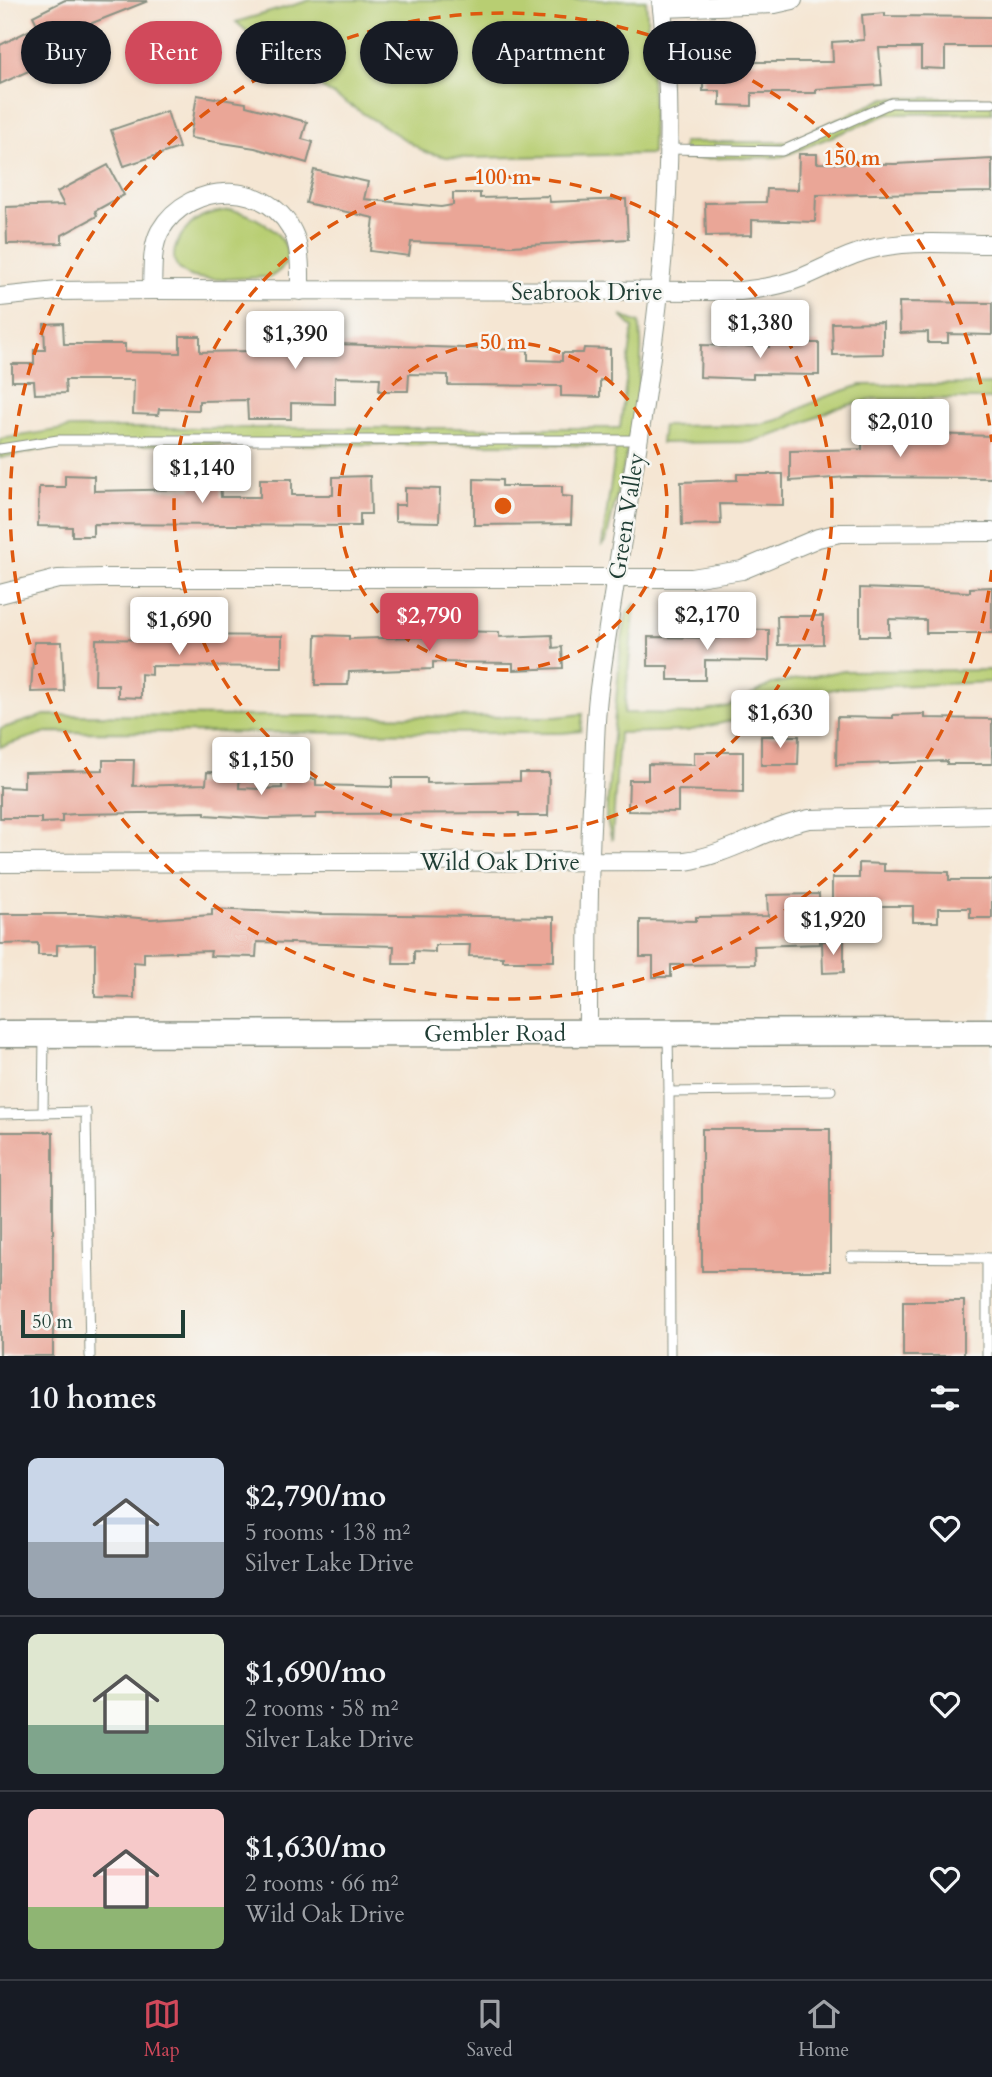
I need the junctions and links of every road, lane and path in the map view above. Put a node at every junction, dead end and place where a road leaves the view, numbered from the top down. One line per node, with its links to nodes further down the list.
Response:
1 (793, 0): 2 (street)
2 (661, 4): 4 (street, Green Valley)
3 (992, 103): 4 (lane)
4 (667, 149): 8 (street, Green Valley)
5 (992, 244): 8 (street, Seabrook Drive)
6 (152, 290): 7 (street, Seabrook Drive); 7 (street); 9 (street, Seabrook Drive)
7 (300, 291): 8 (street, Seabrook Drive)
8 (658, 292): 10 (street, Green Valley)
9 (0, 297)
10 (639, 440): 11 (lane); 13 (street, Green Valley)
11 (0, 449)
12 (992, 532): 13 (street)
13 (616, 578): 14 (street); 16 (street, Green Valley)
14 (0, 594)
15 (992, 816): 16 (street, Wild Oak Drive)
16 (588, 862): 17 (street, Wild Oak Drive); 19 (street, Green Valley)
17 (0, 863)
18 (992, 1032): 20 (main road, Gembler Road)
19 (588, 1033): 20 (main road, Gembler Road); 22 (main road, Gembler Road)
20 (668, 1033): 24 (lane)
21 (0, 1034): 22 (main road, Gembler Road)
22 (44, 1034): 25 (lane)
23 (831, 1090): 24 (lane)
24 (669, 1091): 30 (lane)
25 (43, 1113): 26 (lane); 29 (lane)
26 (0, 1114)
27 (851, 1257): 28 (lane)
28 (990, 1258): 31 (lane)
29 (90, 1356)
30 (670, 1356)
31 (987, 1356)

